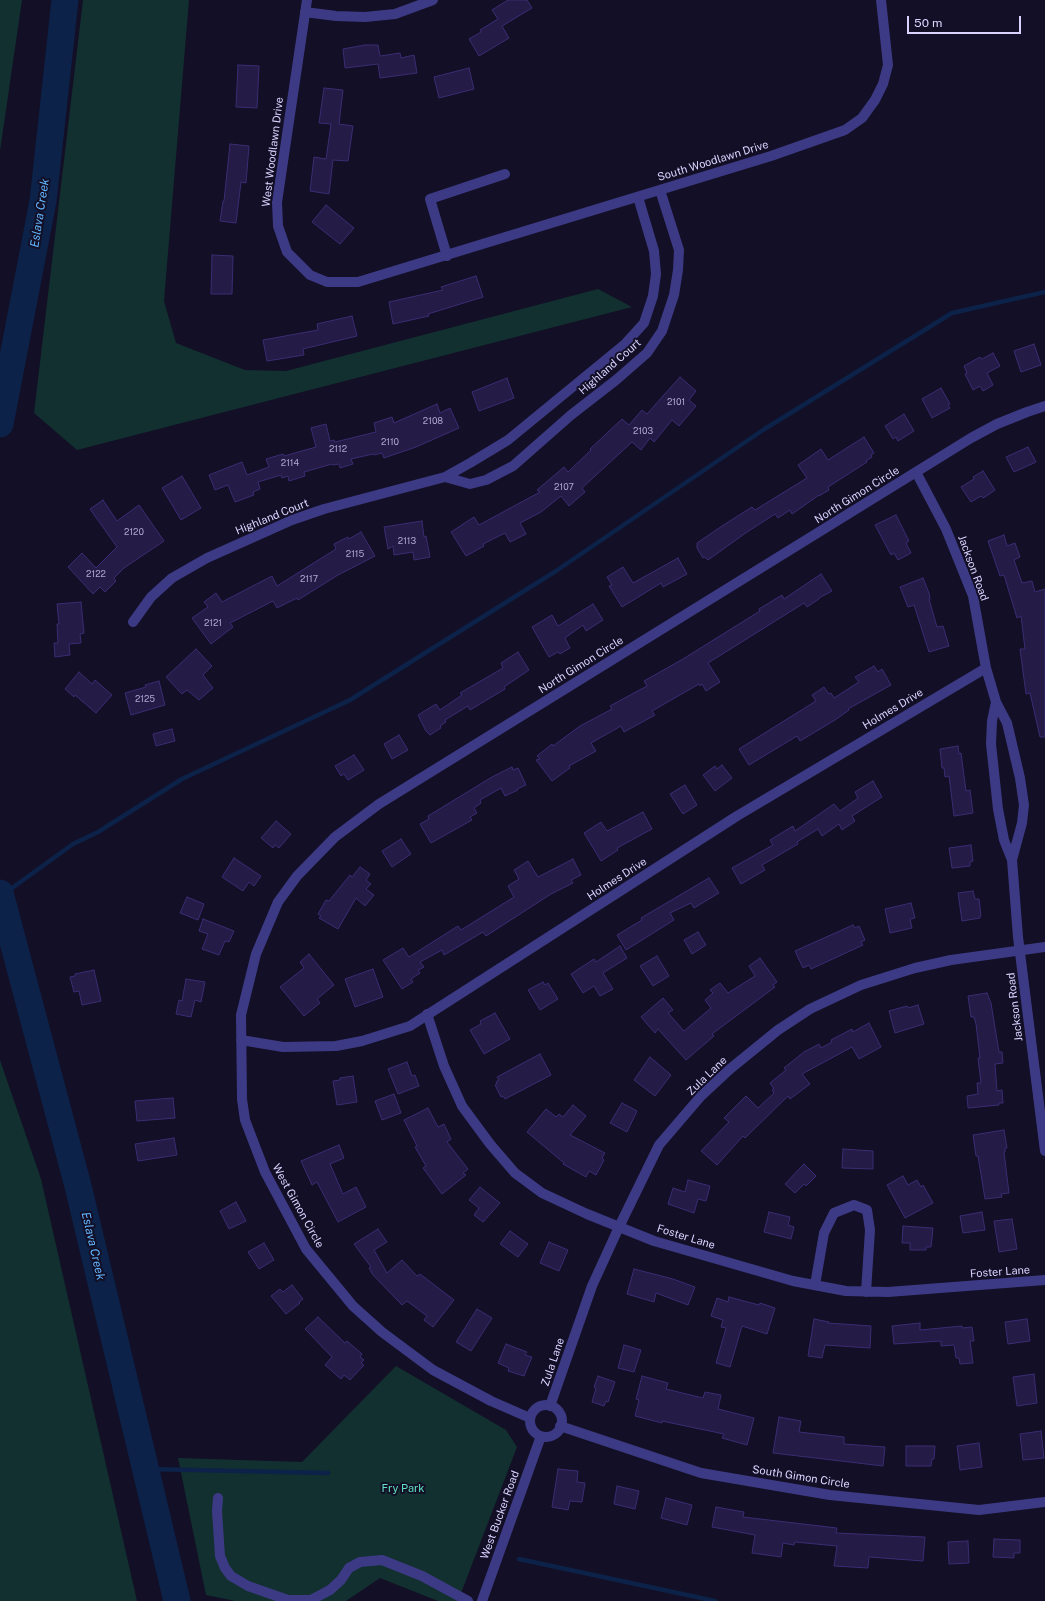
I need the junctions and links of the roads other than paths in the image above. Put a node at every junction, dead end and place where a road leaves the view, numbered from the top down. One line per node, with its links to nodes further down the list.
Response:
1 (307, 0): 4 (street, West Woodlawn Drive)
2 (433, 0): 4 (street)
3 (881, 0): 6 (street, South Woodlawn Drive)
4 (305, 12): 8 (street, West Woodlawn Drive)
5 (505, 174): 8 (street)
6 (660, 190): 7 (street, South Woodlawn Drive); 11 (street, Highland Court)
7 (638, 197): 8 (street, South Woodlawn Drive); 11 (street, Highland Court)
8 (447, 256)
9 (1045, 406): 10 (street, North Gimon Circle)
10 (916, 472): 13 (street, Jackson Road); 19 (street, North Gimon Circle)
11 (445, 477): 12 (street, Highland Court)
12 (133, 622)
13 (986, 668): 14 (street, Jackson Road); 18 (street, Holmes Drive)
14 (996, 702): 15 (street, Jackson Road); 15 (street, Jackson Road)
15 (1012, 860): 17 (street, Jackson Road)
16 (1045, 947): 17 (street, Zula Lane)
17 (1020, 949): 20 (street, Jackson Road); 21 (street, Zula Lane)
18 (427, 1014): 19 (street, Holmes Drive); 21 (street, Foster Lane)
19 (241, 1040): 26 (street, West Gimon Circle)
20 (1045, 1151)
21 (619, 1227): 23 (street, Foster Lane); 25 (street, Zula Lane)
22 (1045, 1280): 24 (street, Foster Lane)
23 (815, 1285): 24 (street, Foster Lane); 24 (street)
24 (866, 1292)
25 (550, 1406): 26 (street); 27 (street)
26 (530, 1418): 28 (street)
27 (560, 1426): 28 (street); 30 (street, South Gimon Circle)
28 (541, 1436): 32 (street, West Bucker Road)
29 (218, 1498): 31 (street)
30 (1045, 1502)
31 (468, 1601)
32 (482, 1601)

